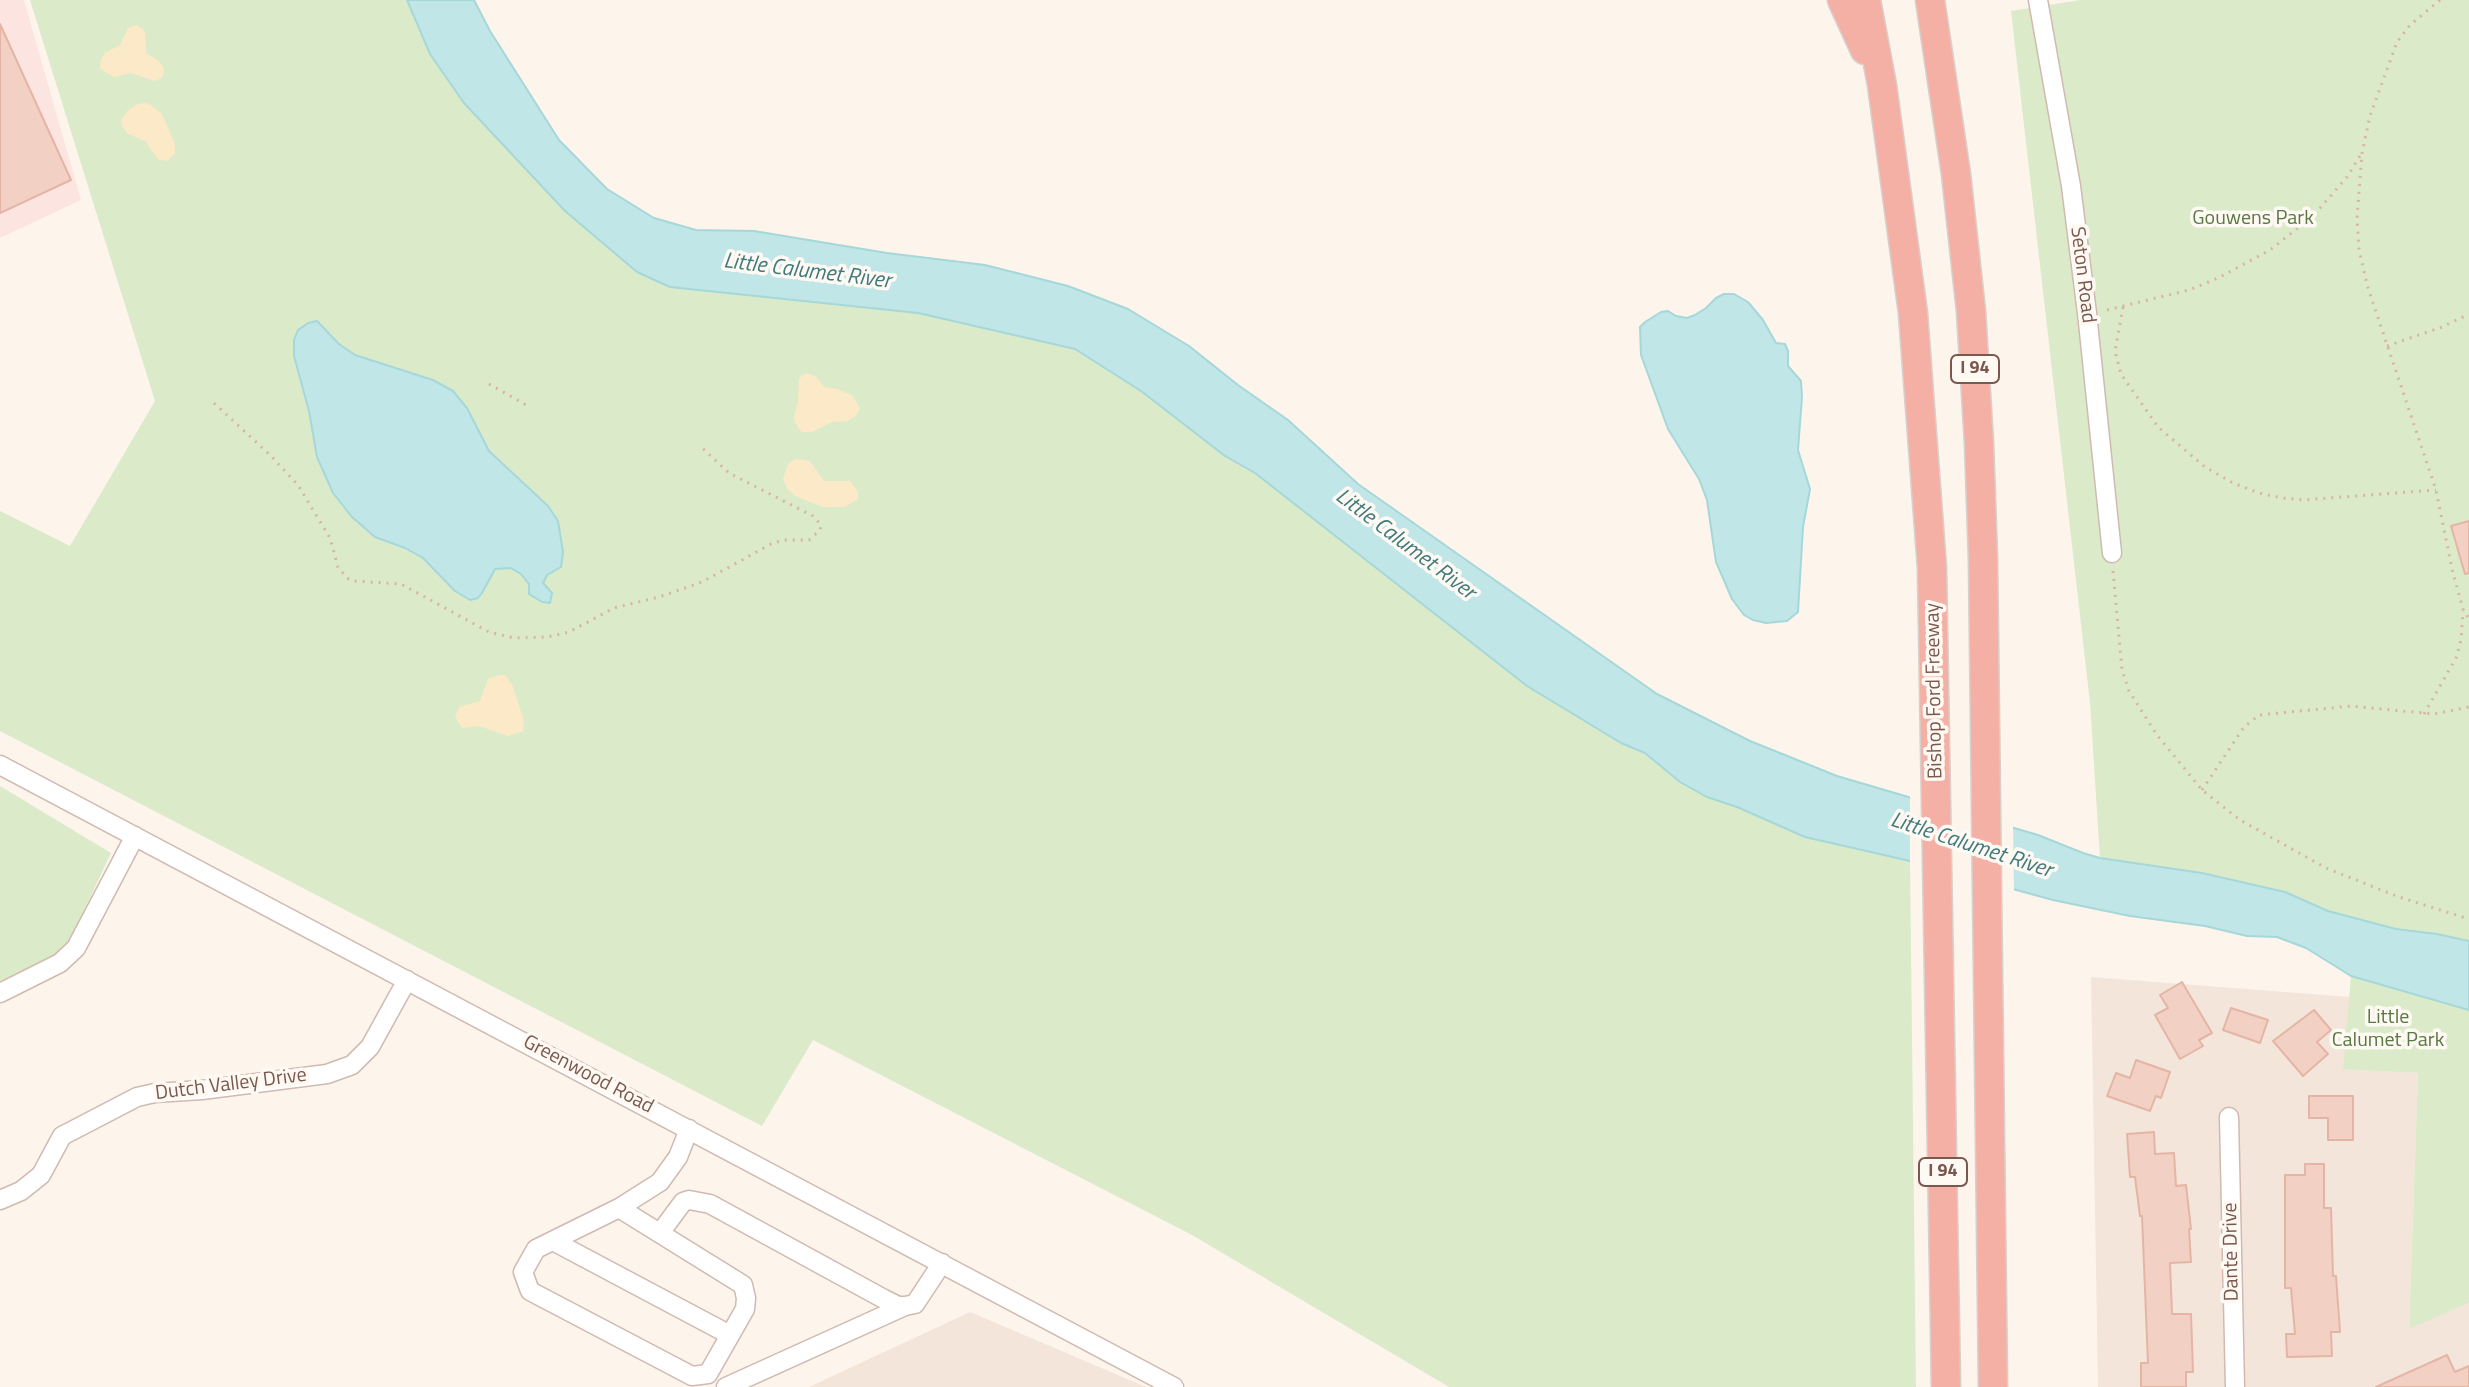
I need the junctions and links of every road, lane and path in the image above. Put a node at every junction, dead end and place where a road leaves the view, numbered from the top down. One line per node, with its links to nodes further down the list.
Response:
1 (1842, 0): 6 (highway)
2 (1866, 0): 6 (highway, Bishop Ford Freeway / I 94)
3 (1930, 0): 41 (highway, I 94)
4 (2038, 0): 9 (street, Seton Road)
5 (2440, 0): 7 (path)
6 (1882, 85): 40 (highway, Bishop Ford Freeway / I 94)
7 (2362, 153): 8 (path); 11 (path)
8 (2123, 307): 9 (path); 16 (path)
9 (2087, 313): 17 (street, Seton Road)
10 (2469, 314): 11 (path)
11 (2387, 346): 16 (path)
12 (489, 384): 14 (path)
13 (214, 403): 15 (path)
14 (528, 406)
15 (700, 446)
16 (2436, 490): 18 (path)
17 (2112, 553): 23 (path)
18 (2463, 609): 19 (path); 21 (path)
19 (2469, 619)
20 (2469, 707): 21 (path)
21 (2424, 714): 23 (path)
22 (0, 765): 24 (street, Greenwood Road)
23 (2202, 790): 25 (path)
24 (135, 836): 26 (street, Greenwood Road); 27 (street)
25 (2469, 919)
26 (407, 980): 29 (street, Greenwood Road); 30 (street, Dutch Valley Drive)
27 (0, 993)
28 (2229, 1117): 42 (street, Dante Drive)
29 (689, 1129): 31 (street); 34 (street, Greenwood Road)
30 (0, 1200)
31 (619, 1208): 32 (street); 33 (street)
32 (660, 1233): 35 (street); 36 (street)
33 (553, 1241): 36 (street); 37 (street)
34 (942, 1263): 35 (street); 39 (street, Greenwood Road)
35 (905, 1306): 38 (street)
36 (730, 1335): 37 (street)
37 (705, 1381)
38 (726, 1387)
39 (1174, 1387)
40 (1946, 1387)
41 (1993, 1387)
42 (2235, 1387)

